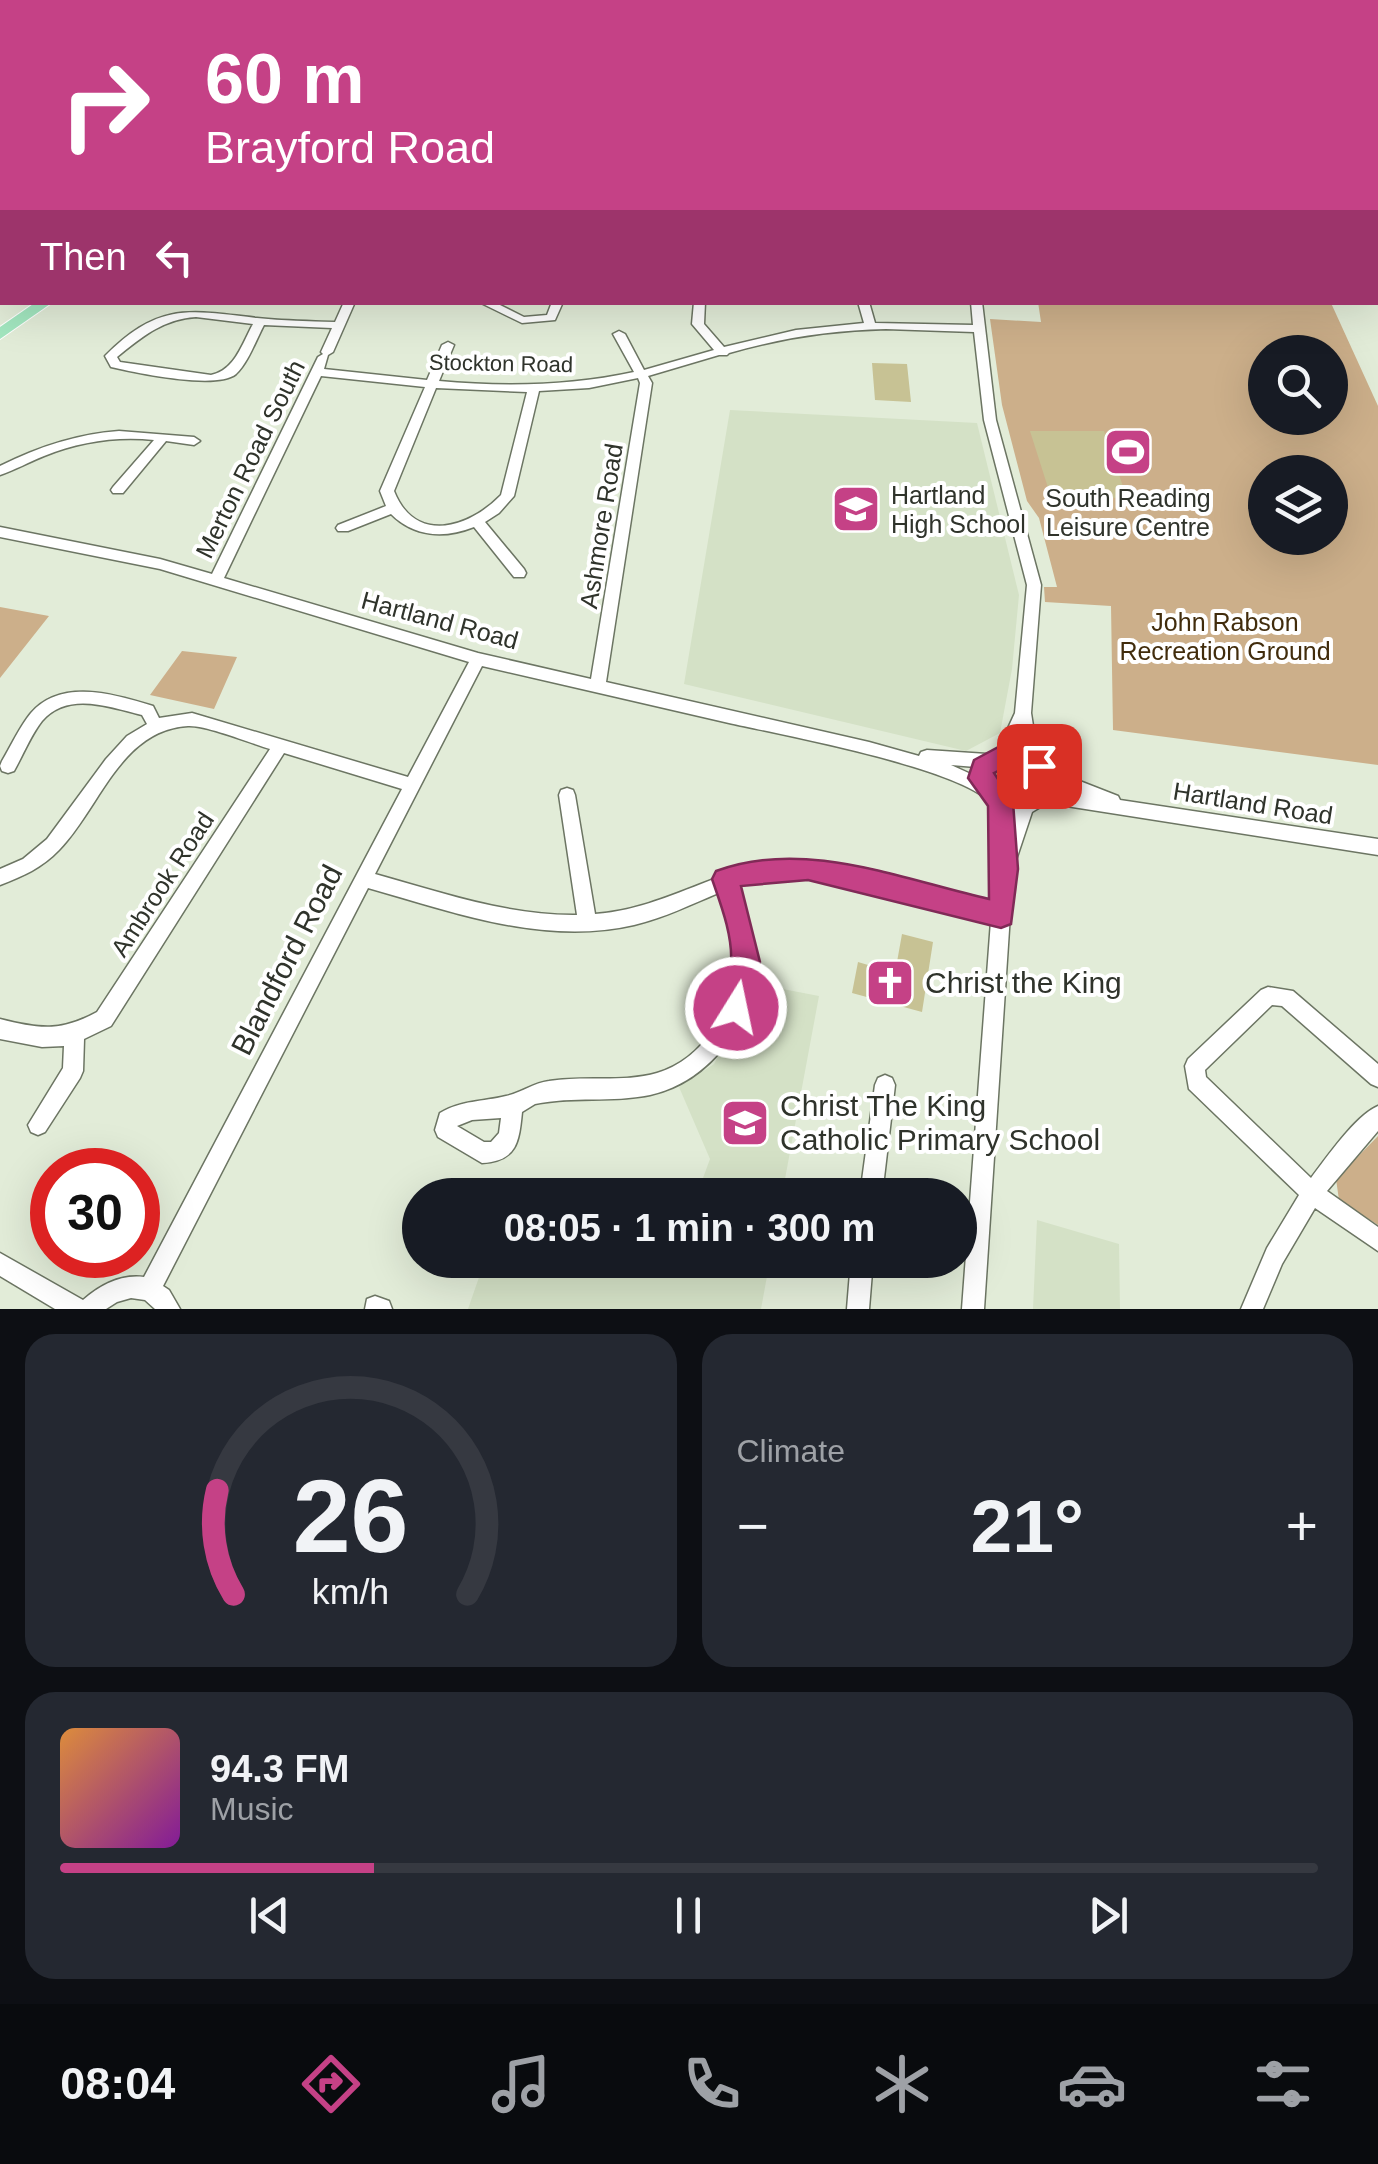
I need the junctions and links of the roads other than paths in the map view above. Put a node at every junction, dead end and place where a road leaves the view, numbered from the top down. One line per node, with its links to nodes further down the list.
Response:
1 (41, 305): 11 (main road)
2 (348, 305): 9 (street, Merton Road South)
3 (491, 305): 4 (street)
4 (557, 305)
5 (698, 305): 15 (street)
6 (864, 305): 10 (street)
7 (976, 305): 12 (street)
8 (260, 322): 8 (street); 9 (street)
9 (339, 324): 16 (street, Merton Road South)
10 (871, 326): 12 (street, Stockton Road); 15 (street, Stockton Road)
11 (3, 328)
12 (977, 328): 32 (street)
13 (619, 334): 17 (street)
14 (448, 345): 18 (street)
15 (723, 353): 17 (street, Stockton Road)
16 (317, 372): 18 (street, Stockton Road); 29 (street, Merton Road South)
17 (642, 376): 19 (street, Stockton Road); 31 (street, Ashmore Road)
18 (428, 383): 19 (street, Stockton Road); 24 (street)
19 (534, 388): 25 (street)
20 (163, 437): 21 (street); 22 (street); 23 (street)
21 (194, 441)
22 (0, 472)
23 (118, 490)
24 (390, 509): 25 (street); 26 (street)
25 (478, 523): 28 (street)
26 (344, 528)
27 (0, 532): 29 (street, Hartland Road)
28 (519, 573)
29 (216, 580): 30 (street, Hartland Road)
30 (478, 660): 31 (street, Hartland Road); 40 (street, Blandford Road)
31 (598, 685): 35 (street, Hartland Road)
32 (1024, 713): 36 (street); 37 (street)
33 (154, 723): 34 (street); 38 (street); 48 (street)
34 (280, 746): 40 (street); 54 (street, Ambrook Road)
35 (869, 748): 36 (street, Hartland Road); 42 (street, Hartland Road)
36 (996, 758): 37 (street); 42 (street)
37 (1030, 760): 39 (street)
38 (8, 766)
39 (1046, 775): 43 (street); 44 (street, Hartland Road)
40 (413, 785): 49 (street, Blandford Road)
41 (567, 795): 52 (street)
42 (994, 796): 45 (street); 47 (street)
43 (1046, 796): 44 (street, Hartland Road); 45 (street)
44 (1121, 805): 46 (street, Hartland Road)
45 (1025, 808): 47 (street)
46 (1378, 847)
47 (1004, 869): 51 (street)
48 (0, 878)
49 (362, 879): 52 (street); 65 (street, Blandford Road)
50 (726, 879): 51 (street); 52 (street); 57 (street)
51 (1001, 915): 70 (street)
52 (588, 923)
53 (0, 1029): 54 (street)
54 (74, 1036): 59 (street)
55 (1378, 1077): 61 (street)
56 (885, 1085): 60 (street)
57 (512, 1106)
58 (1378, 1116): 61 (street)
59 (38, 1125)
60 (873, 1178)
61 (1312, 1194): 62 (street); 71 (street)
62 (1378, 1240)
63 (0, 1264): 66 (street)
64 (861, 1278): 69 (street)
65 (150, 1288): 67 (street); 68 (street)
66 (77, 1309)
67 (89, 1309)
68 (169, 1309)
69 (858, 1309)
70 (974, 1309)
71 (1252, 1309)

